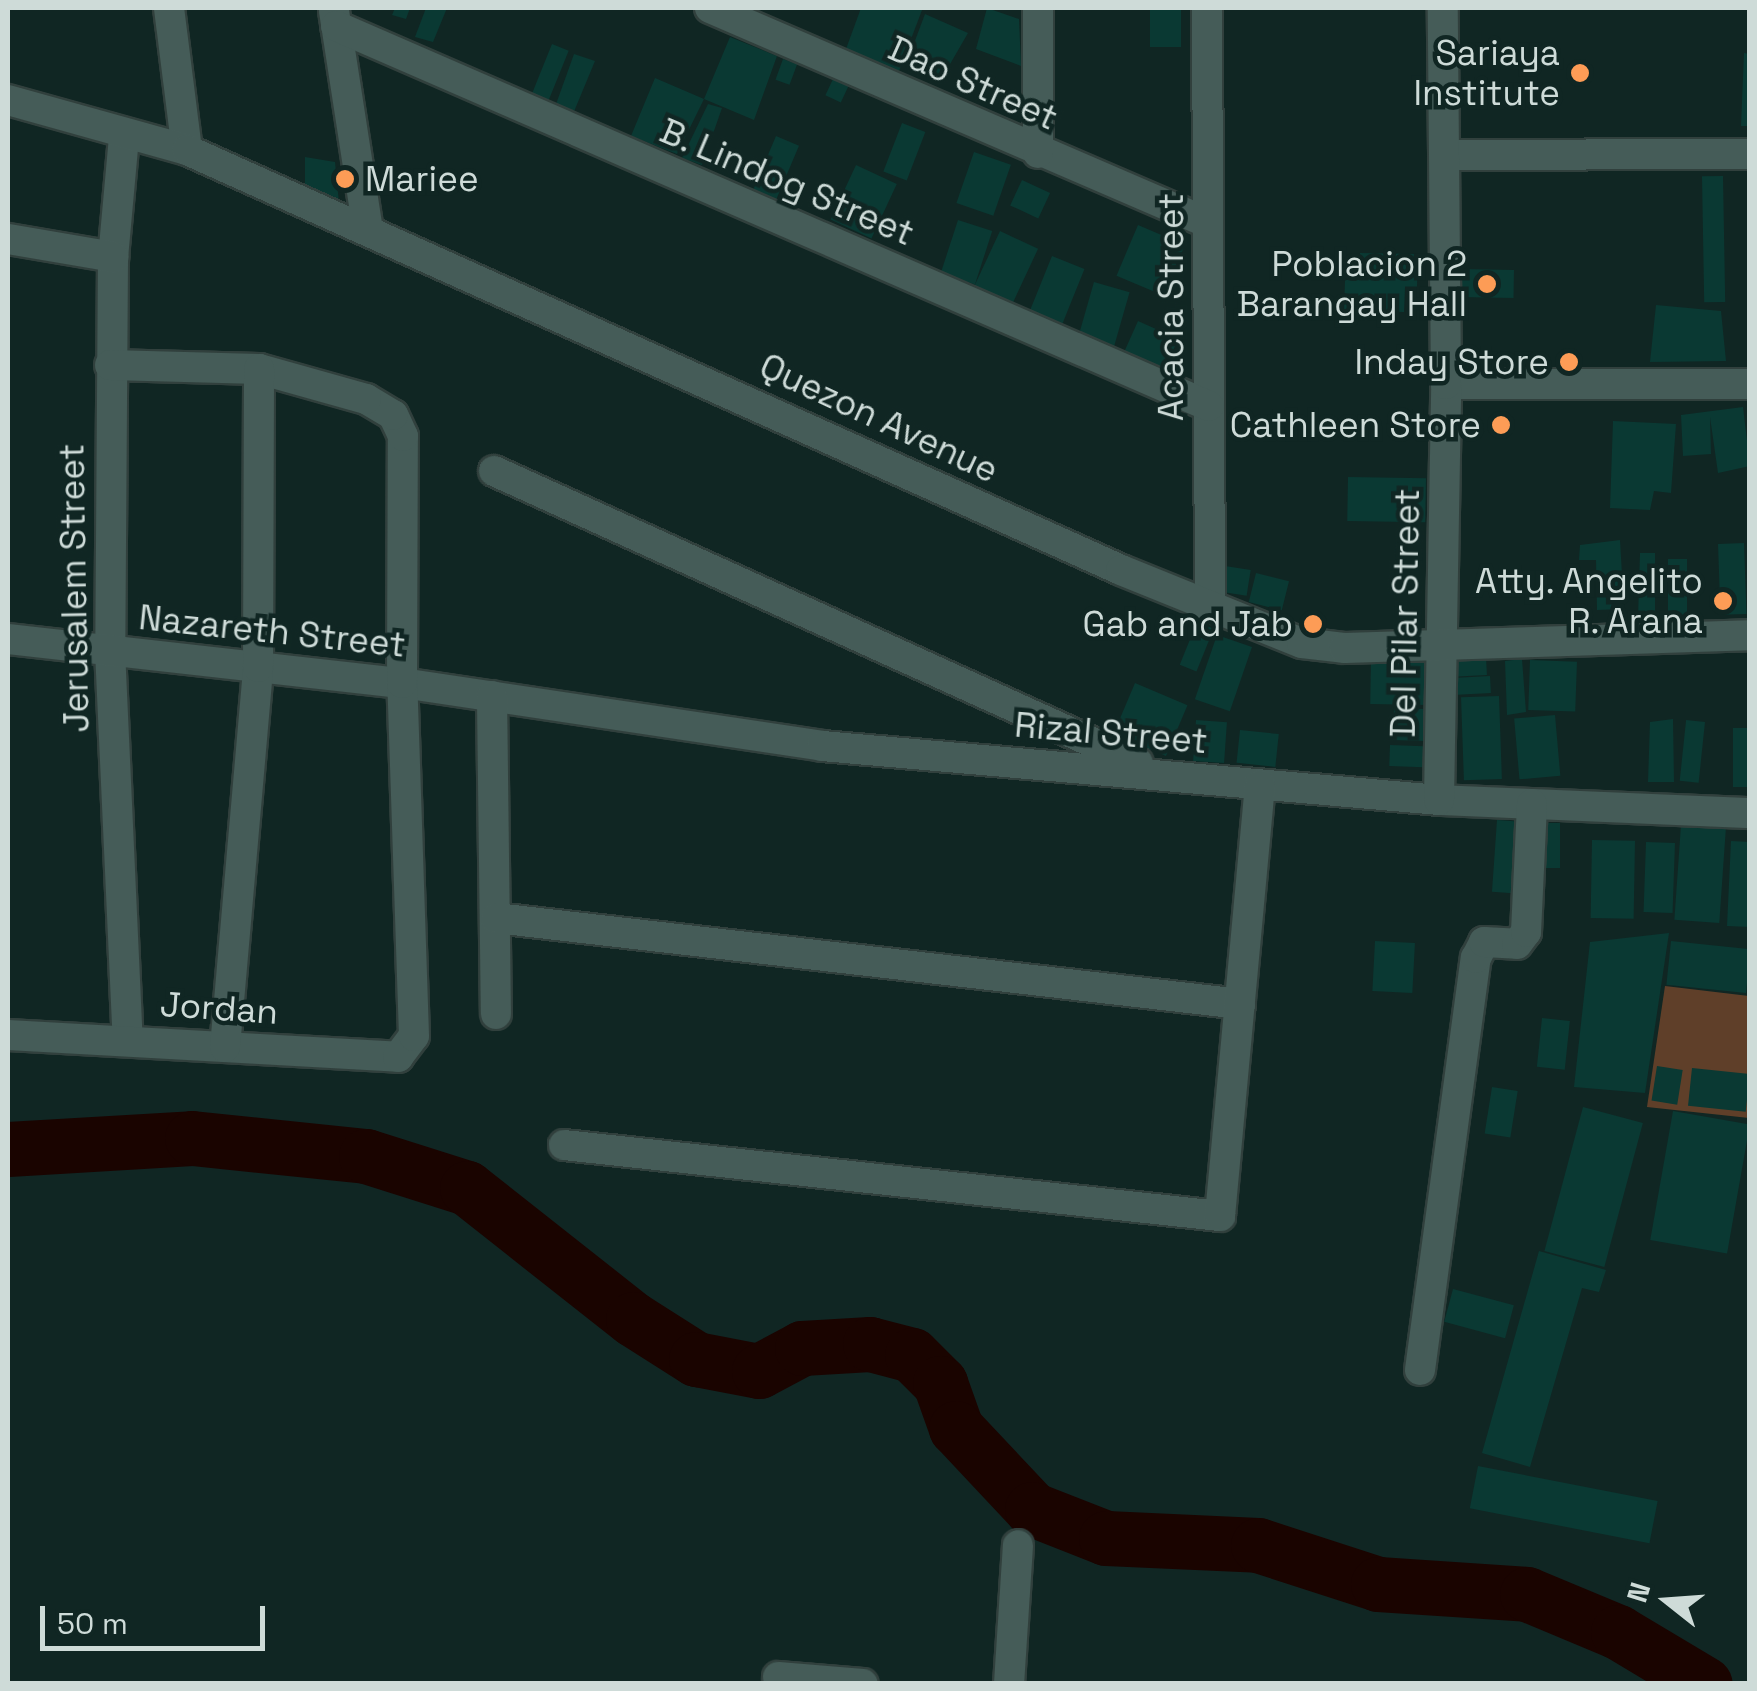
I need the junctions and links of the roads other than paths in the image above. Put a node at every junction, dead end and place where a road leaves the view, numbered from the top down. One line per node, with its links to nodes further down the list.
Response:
1 (169, 8): 9 (street)
2 (710, 8): 10 (street, Dao Street)
3 (1038, 8): 10 (street)
4 (1207, 8): 13 (street, Acacia Street)
5 (1443, 8): 12 (street, Del Pilar Street)
6 (335, 17): 14 (street); 21 (street, B. Lindog Street)
7 (8, 100): 8 (street, Quezon Avenue)
8 (124, 136): 9 (street, Quezon Avenue); 16 (street, Jerusalem Street)
9 (186, 150): 14 (street, Quezon Avenue)
10 (1038, 153): 13 (street, Dao Street)
11 (1750, 154): 12 (street)
12 (1445, 156): 19 (street, Del Pilar Street)
13 (1208, 224): 21 (street, Acacia Street)
14 (368, 230): 23 (street, Quezon Avenue)
15 (8, 239): 16 (street)
16 (112, 257): 17 (street, Jerusalem Street)
17 (110, 365): 18 (street); 27 (street, Jerusalem Street)
18 (259, 370): 28 (street); 29 (street)
19 (1446, 384): 20 (street); 26 (street, Del Pilar Street)
20 (1750, 384)
21 (1209, 406): 23 (street, Acacia Street)
22 (494, 471): 31 (street)
23 (1210, 606): 26 (street, Quezon Avenue)
24 (1750, 634): 26 (street, Quezon Avenue)
25 (8, 638): 27 (street, Nazareth Street)
26 (1442, 644): 33 (street, Del Pilar Street)
27 (110, 650): 28 (street, Nazareth Street); 40 (street, Jerusalem Street)
28 (258, 666): 29 (street, Nazareth Street); 41 (street)
29 (402, 683): 30 (street, Nazareth Street); 41 (street, Jordan)
30 (480, 694): 31 (street, Rizal Street); 36 (street)
31 (1159, 773): 32 (street, Rizal Street)
32 (1260, 786): 33 (street, Rizal Street); 37 (street)
33 (1439, 800): 34 (street, Rizal Street)
34 (1532, 804): 35 (street, Rizal Street); 43 (street)
35 (1750, 813)
36 (496, 918): 37 (street); 38 (street)
37 (1240, 1004): 42 (street)
38 (496, 1014)
39 (8, 1035): 40 (street, Jordan)
40 (128, 1038): 41 (street, Jordan)
41 (224, 1046)
42 (564, 1145)
43 (1420, 1370)
44 (1018, 1545): 47 (street)
45 (778, 1677): 46 (street)
46 (863, 1684)
47 (1009, 1684)

